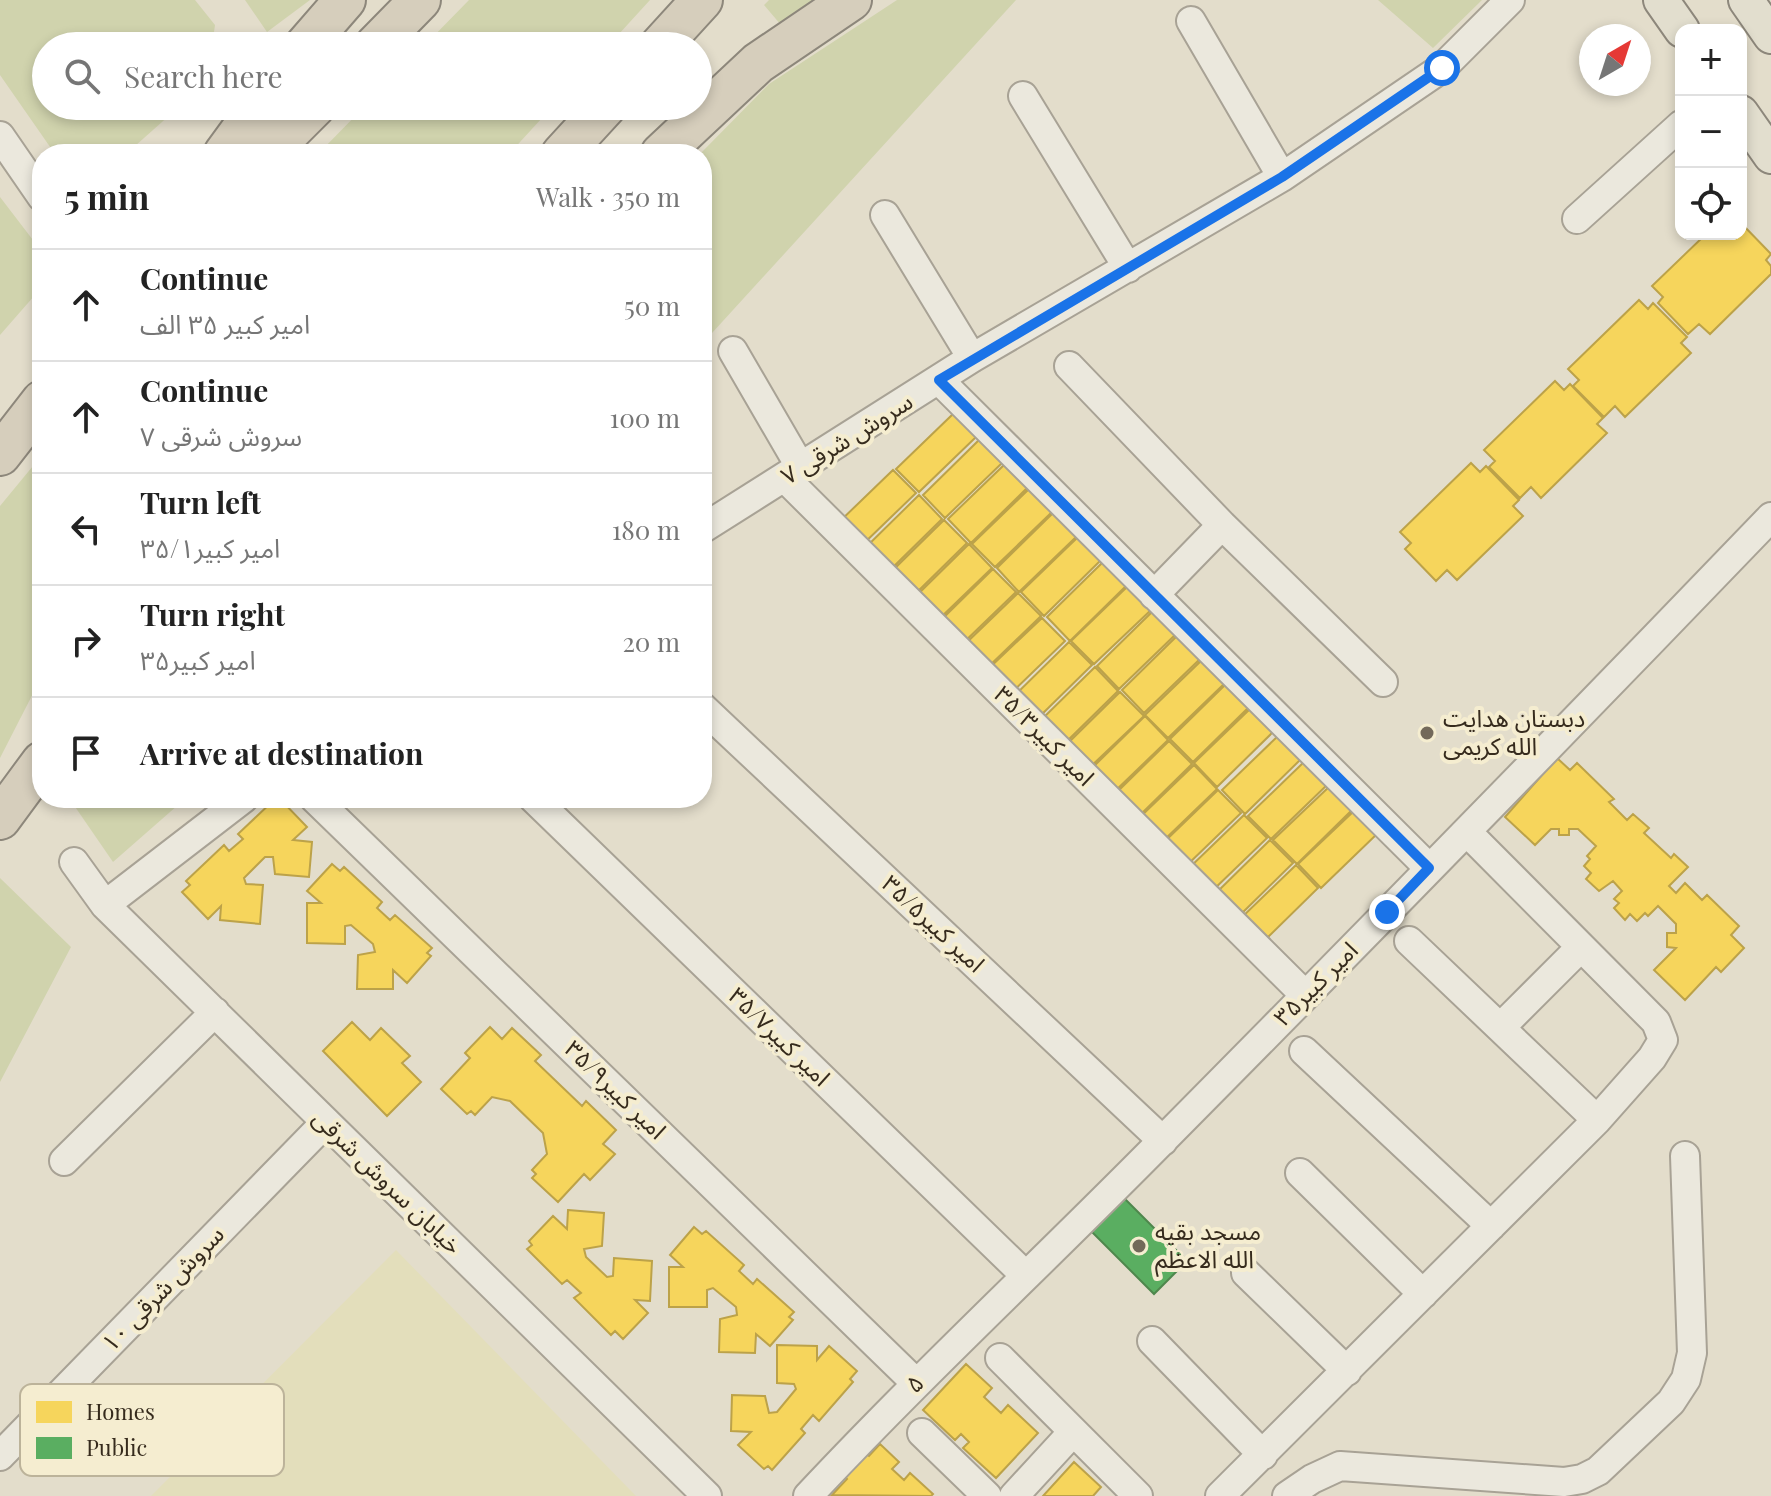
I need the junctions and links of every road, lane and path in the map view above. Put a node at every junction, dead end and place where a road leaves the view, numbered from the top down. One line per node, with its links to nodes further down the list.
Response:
1 (345, 0): 10 (highway)
2 (420, 0): 11 (highway)
3 (702, 0): 12 (highway)
4 (851, 0): 15 (highway)
5 (1510, 0): 28 (street, سروش شرقی ۷)
6 (1661, 0): 9 (main road)
7 (1746, 0): 13 (main road)
8 (1191, 21): 28 (street)
9 (1678, 24)
10 (317, 32)
11 (389, 32)
12 (673, 32)
13 (1771, 36)
14 (1023, 96): 32 (street)
15 (712, 106)
16 (249, 120): 23 (highway)
17 (301, 120): 24 (highway)
18 (593, 120): 25 (highway)
19 (697, 120): 26 (highway)
20 (1747, 122): 27 (main road)
21 (1675, 130): 31 (street)
22 (0, 136): 29 (street)
23 (231, 144)
24 (277, 144)
25 (571, 144)
26 (672, 144)
27 (1771, 156)
28 (1282, 177): 32 (street, سروش شرقی ۷)
29 (32, 182)
30 (885, 215): 34 (street)
31 (1577, 219)
32 (1128, 268): 34 (street, سروش شرقی ۷)
33 (733, 351): 39 (street, امیر کبیر۳۵/۳)
34 (972, 358): 36 (street, سروش شرقی ۷)
35 (1069, 366): 42 (street)
36 (939, 380): 39 (street, سروش شرقی ۷); 43 (street)
37 (32, 414): 38 (highway)
38 (0, 455)
39 (793, 473): 41 (street, سروش شرقی ۷); 57 (street, امیر کبیر۳۵/۳)
40 (1771, 517): 51 (street, امیر کبیر۳۵)
41 (712, 523)
42 (1222, 525): 43 (street); 44 (street)
43 (1154, 595): 53 (street)
44 (1383, 682)
45 (712, 716): 63 (street, امیر کبیر۳۵/۵)
46 (32, 776): 50 (highway)
47 (231, 808): 54 (street)
48 (324, 808): 74 (street, امیر کبیر۳۵/۹)
49 (543, 808): 69 (street, امیر کبیر۳۵/۷)
50 (0, 819)
51 (1467, 832): 53 (street, امیر کبیر۳۵); 56 (street)
52 (74, 862): 54 (street, خیابان سروش شرقی)
53 (1429, 868): 57 (street, امیر کبیر۳۵)
54 (105, 905): 58 (street, خیابان سروش شرقی)
55 (1409, 941): 59 (street)
56 (1581, 947): 59 (street); 61 (street)
57 (1304, 994): 63 (street, امیر کبیر۳۵)
58 (215, 1012): 62 (street, خیابان سروش شرقی); 65 (street)
59 (1502, 1026): 61 (street)
60 (1304, 1051): 67 (street)
61 (1597, 1120): 67 (street)
62 (326, 1122): 75 (street, سروش شرقی ۱۰); 81 (street, خیابان سروش شرقی)
63 (1163, 1141): 69 (street, امیر کبیر۳۵)
64 (1685, 1156): 87 (street)
65 (64, 1161)
66 (1300, 1173): 70 (street)
67 (1491, 1226): 70 (street)
68 (1246, 1273): 73 (street)
69 (1025, 1275): 74 (street, ۵)
70 (1423, 1294): 73 (street)
71 (1152, 1341): 79 (street)
72 (1000, 1358): 77 (street)
73 (1347, 1371): 79 (street)
74 (916, 1383): 82 (street, ۵)
75 (70, 1384)
76 (922, 1433): 83 (street)
77 (1072, 1433): 84 (street); 85 (street)
78 (20, 1436): 80 (street, سروش شرقی ۱۰)
79 (1263, 1455): 86 (street)
80 (0, 1456)
81 (707, 1496)
82 (808, 1496)
83 (987, 1496)
84 (1014, 1496)
85 (1138, 1496)
86 (1220, 1496)
87 (1287, 1496)

